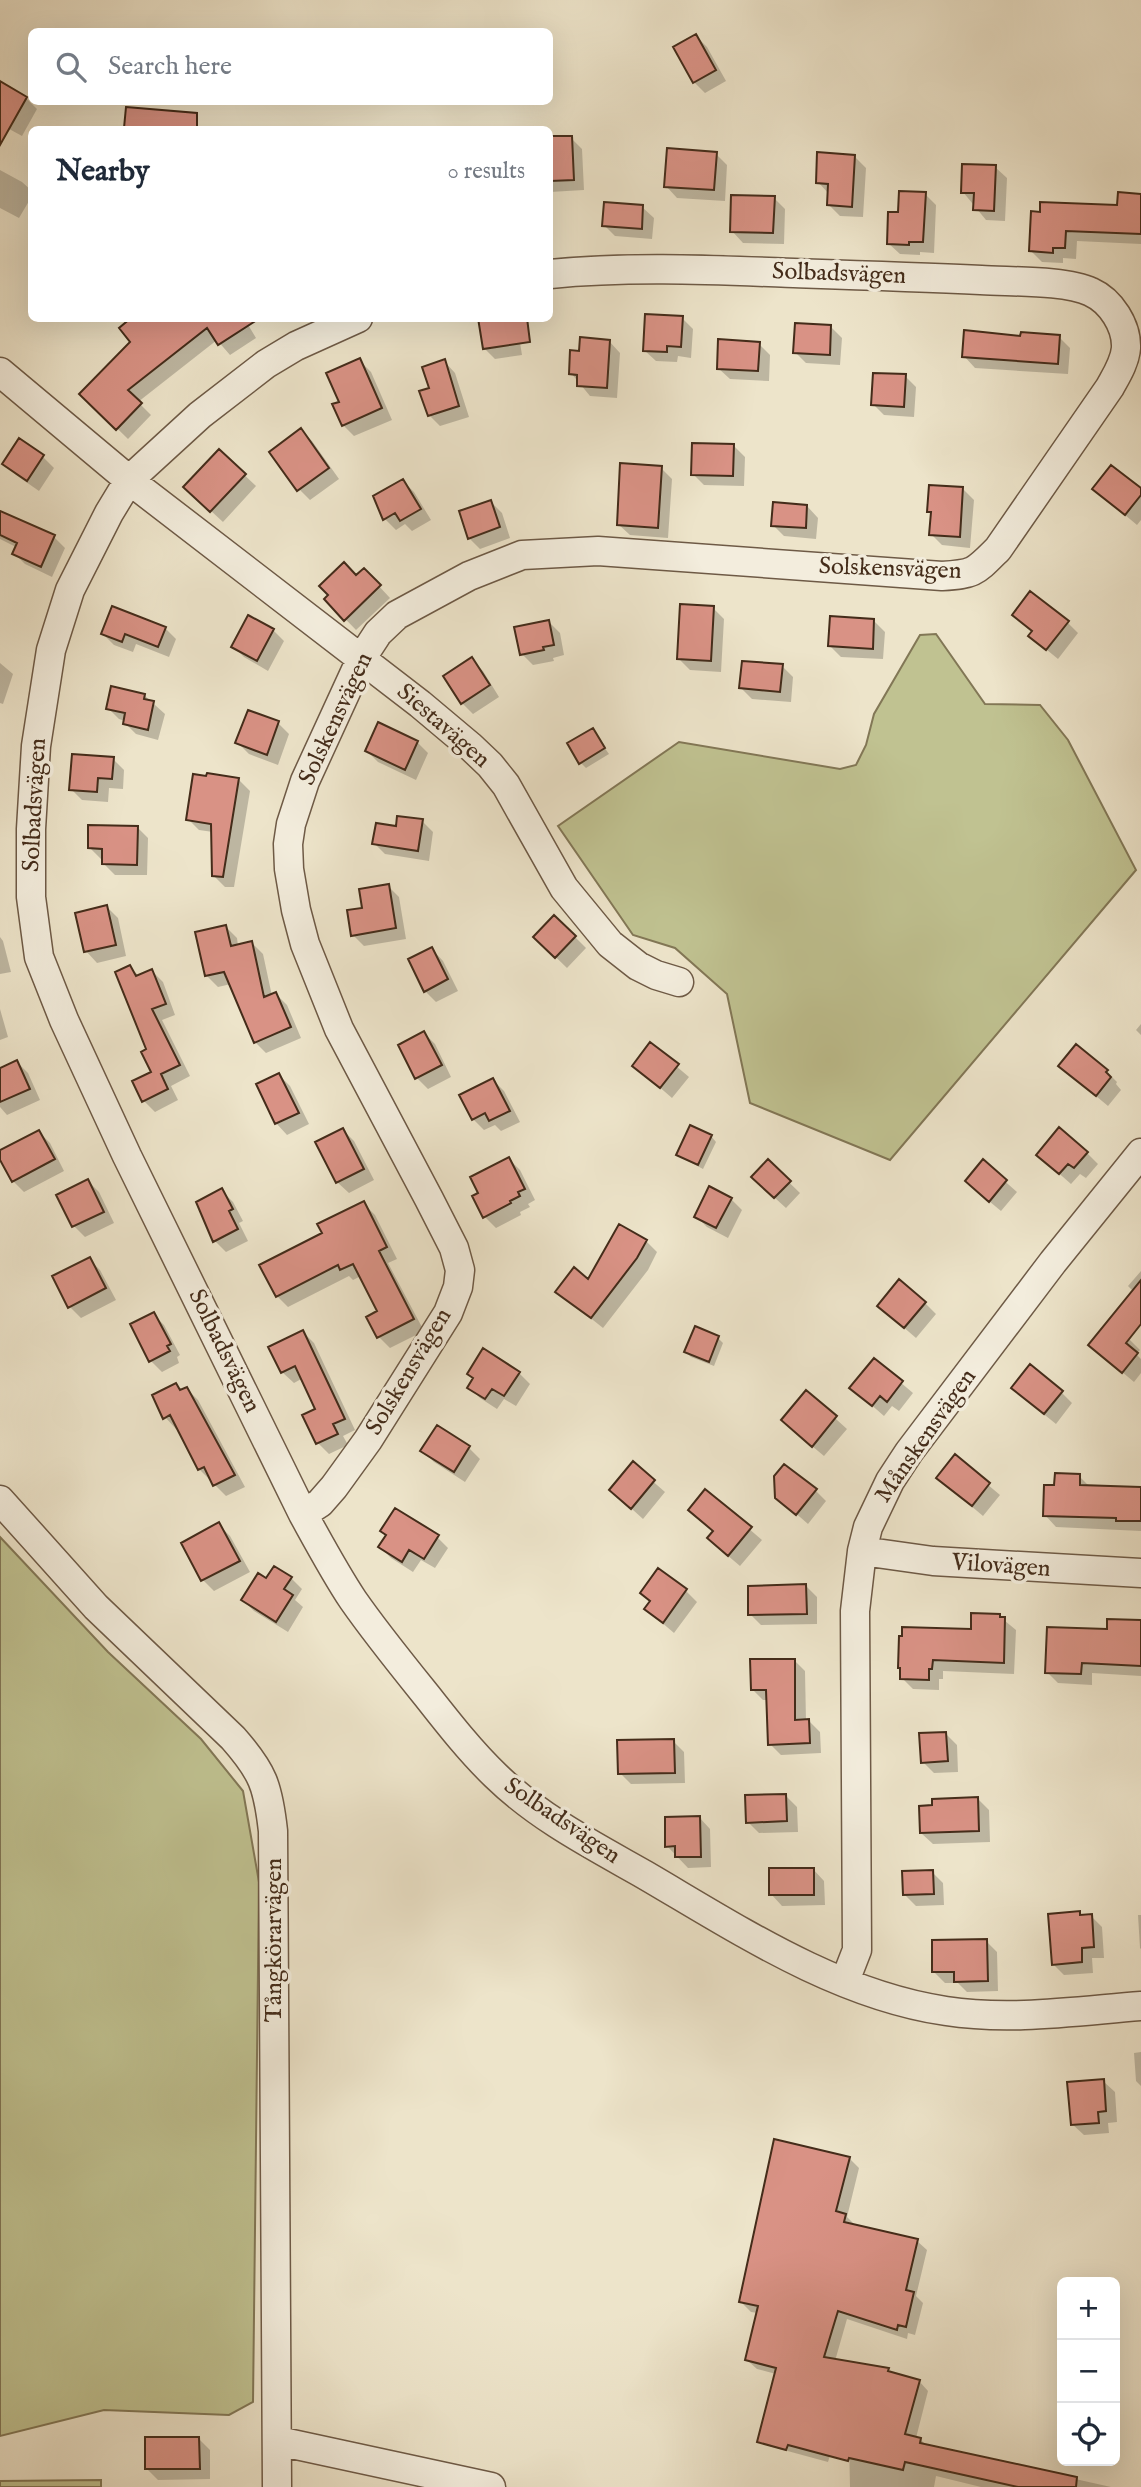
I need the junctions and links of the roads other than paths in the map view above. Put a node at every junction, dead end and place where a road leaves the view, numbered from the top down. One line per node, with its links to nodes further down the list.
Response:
1 (553, 274): 2 (street, Solbadsvägen)
2 (1118, 317): 6 (street, Solskensvägen)
3 (349, 322): 5 (street, Solbadsvägen)
4 (0, 372): 5 (street, Siestavägen)
5 (129, 480): 6 (street, Siestavägen); 10 (street, Solbadsvägen)
6 (361, 659): 7 (street, Siestavägen); 10 (street, Solskensvägen)
7 (679, 982)
8 (1141, 1153): 11 (street, Månskensvägen)
9 (0, 1500): 15 (street, Tångkörarvägen)
10 (303, 1514): 13 (street, Solbadsvägen)
11 (862, 1551): 12 (street, Vilovägen); 13 (street, Månskensvägen)
12 (1141, 1573)
13 (845, 1981): 14 (street, Solbadsvägen)
14 (1141, 2006)
15 (278, 2441): 16 (street, Tångkörarvägen); 17 (street)
16 (277, 2487)
17 (491, 2487)

